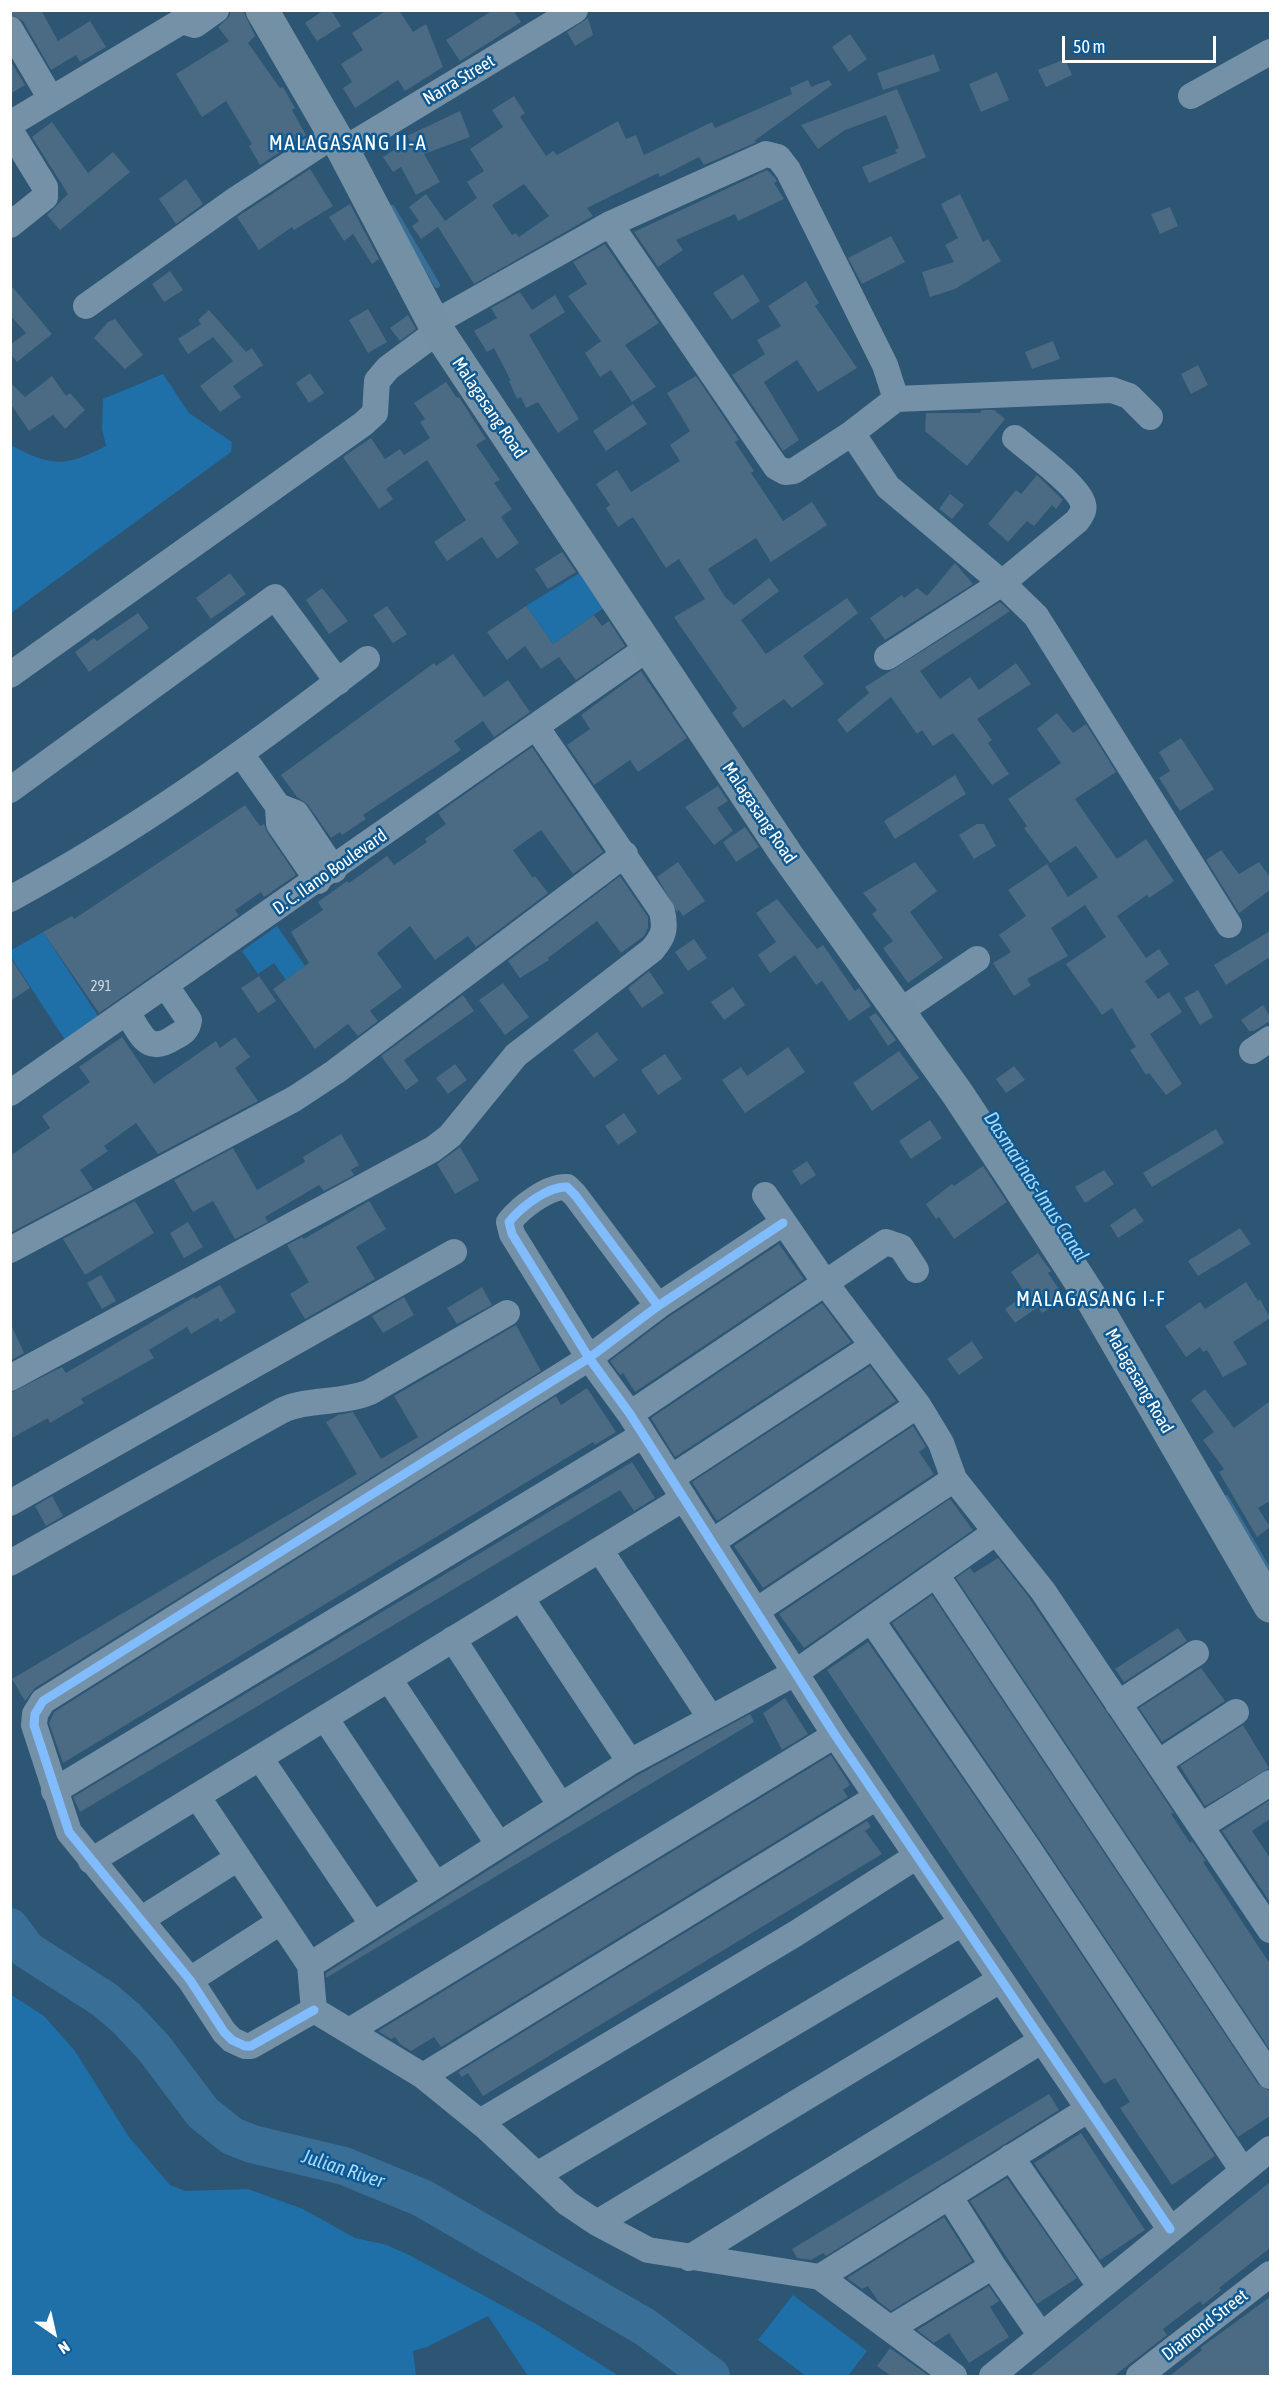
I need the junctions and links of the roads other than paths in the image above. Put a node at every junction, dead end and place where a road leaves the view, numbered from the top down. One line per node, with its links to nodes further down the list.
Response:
1 (216, 10): 4 (street)
2 (262, 10): 11 (main road, Malagasang Road)
3 (575, 10): 11 (street, Narra Street)
4 (181, 16): 8 (street)
5 (10, 29): 8 (street)
6 (1270, 52): 7 (street)
7 (1191, 96)
8 (51, 99): 9 (street)
9 (10, 124)
10 (10, 130): 13 (street)
11 (338, 143): 14 (street, Narra Street); 15 (main road, Malagasang Road)
12 (610, 224): 15 (street); 16 (street); 18 (street)
13 (10, 225)
14 (86, 306)
15 (436, 327): 21 (main road, Malagasang Road); 24 (street)
16 (896, 399): 17 (street); 18 (street)
17 (1149, 417)
18 (852, 433): 20 (street)
19 (1015, 438): 20 (street)
20 (1002, 583): 22 (street); 32 (street)
21 (648, 648): 26 (street, D. C. Ilano Boulevard); 35 (main road, Malagasang Road)
22 (887, 657)
23 (367, 659): 25 (street)
24 (10, 675)
25 (338, 682): 27 (street); 28 (street)
26 (537, 728): 29 (street); 30 (street, D. C. Ilano Boulevard)
27 (241, 754): 30 (street); 31 (street)
28 (10, 790)
29 (625, 854): 40 (street); 48 (street)
30 (320, 867): 34 (street, D. C. Ilano Boulevard)
31 (10, 899)
32 (1229, 925)
33 (977, 959): 35 (street)
34 (166, 986): 36 (street, D. C. Ilano Boulevard); 36 (street)
35 (899, 1012): 60 (main road, Malagasang Road)
36 (128, 1013): 37 (street, D. C. Ilano Boulevard)
37 (10, 1094)
38 (765, 1195): 39 (street)
39 (783, 1223): 43 (street); 44 (street)
40 (10, 1250)
41 (454, 1252): 53 (street)
42 (916, 1270): 43 (street)
43 (826, 1284): 46 (street); 50 (street)
44 (658, 1306): 47 (street); 47 (street)
45 (507, 1313): 57 (street)
46 (873, 1346): 49 (street); 52 (street)
47 (589, 1358): 50 (street); 76 (street)
48 (10, 1378)
49 (918, 1405): 51 (street); 55 (street)
50 (637, 1424): 52 (street); 76 (street)
51 (954, 1479): 54 (street); 61 (street)
52 (677, 1488): 55 (street); 56 (street)
53 (10, 1503)
54 (996, 1532): 58 (street); 67 (street)
55 (712, 1542): 61 (street)
56 (600, 1550): 59 (street); 69 (street)
57 (10, 1563)
58 (937, 1576): 62 (street); 98 (street)
59 (521, 1598): 63 (street); 73 (street)
60 (1270, 1606)
61 (756, 1611): 65 (street)
62 (872, 1621): 65 (street); 103 (street)
63 (453, 1640): 66 (street); 79 (street)
64 (1196, 1653): 67 (street)
65 (795, 1672): 69 (street); 71 (street)
66 (389, 1679): 70 (street); 81 (street)
67 (1118, 1704): 74 (street)
68 (1236, 1712): 74 (street)
69 (710, 1717): 73 (street)
70 (325, 1718): 72 (street); 85 (street)
71 (835, 1736): 78 (street); 95 (street)
72 (260, 1758): 77 (street); 89 (street)
73 (630, 1762): 79 (street)
74 (1158, 1763): 80 (street)
75 (1270, 1783): 80 (street)
76 (54, 1791): 84 (street)
77 (197, 1796): 83 (street); 84 (street)
78 (877, 1797): 82 (street); 97 (street)
79 (561, 1806): 81 (street)
80 (1201, 1826): 90 (street)
81 (499, 1845): 85 (street)
82 (917, 1856): 88 (street); 100 (street)
83 (238, 1858): 86 (street); 87 (street)
84 (91, 1861): 86 (street)
85 (436, 1885): 89 (street)
86 (142, 1919): 92 (street)
87 (280, 1922): 91 (street); 92 (street)
88 (962, 1923): 93 (street); 104 (street)
89 (373, 1925): 91 (street)
90 (1270, 1930)
91 (310, 1965): 94 (street)
92 (190, 1980): 94 (street)
93 (1000, 1980): 96 (street); 106 (street)
94 (314, 2010): 95 (street)
95 (349, 2031): 97 (street)
96 (1041, 2041): 99 (street); 108 (street)
97 (423, 2076): 100 (street)
98 (1270, 2076)
99 (1089, 2109): 102 (street); 107 (street)
100 (480, 2122): 104 (street)
101 (1270, 2149): 103 (street)
102 (1011, 2157): 105 (street); 112 (street)
103 (1243, 2171): 107 (street)
104 (537, 2175): 106 (street)
105 (949, 2196): 109 (street); 111 (street)
106 (597, 2223): 108 (street)
107 (1170, 2229): 112 (street)
108 (689, 2258): 111 (street)
109 (993, 2266): 113 (street); 114 (street)
110 (1270, 2274): 117 (street, Diamond Street)
111 (820, 2277): 113 (street)
112 (1101, 2286): 114 (street)
113 (891, 2328): 115 (street)
114 (1040, 2334): 116 (street)
115 (954, 2376)
116 (992, 2376)
117 (1140, 2376)

